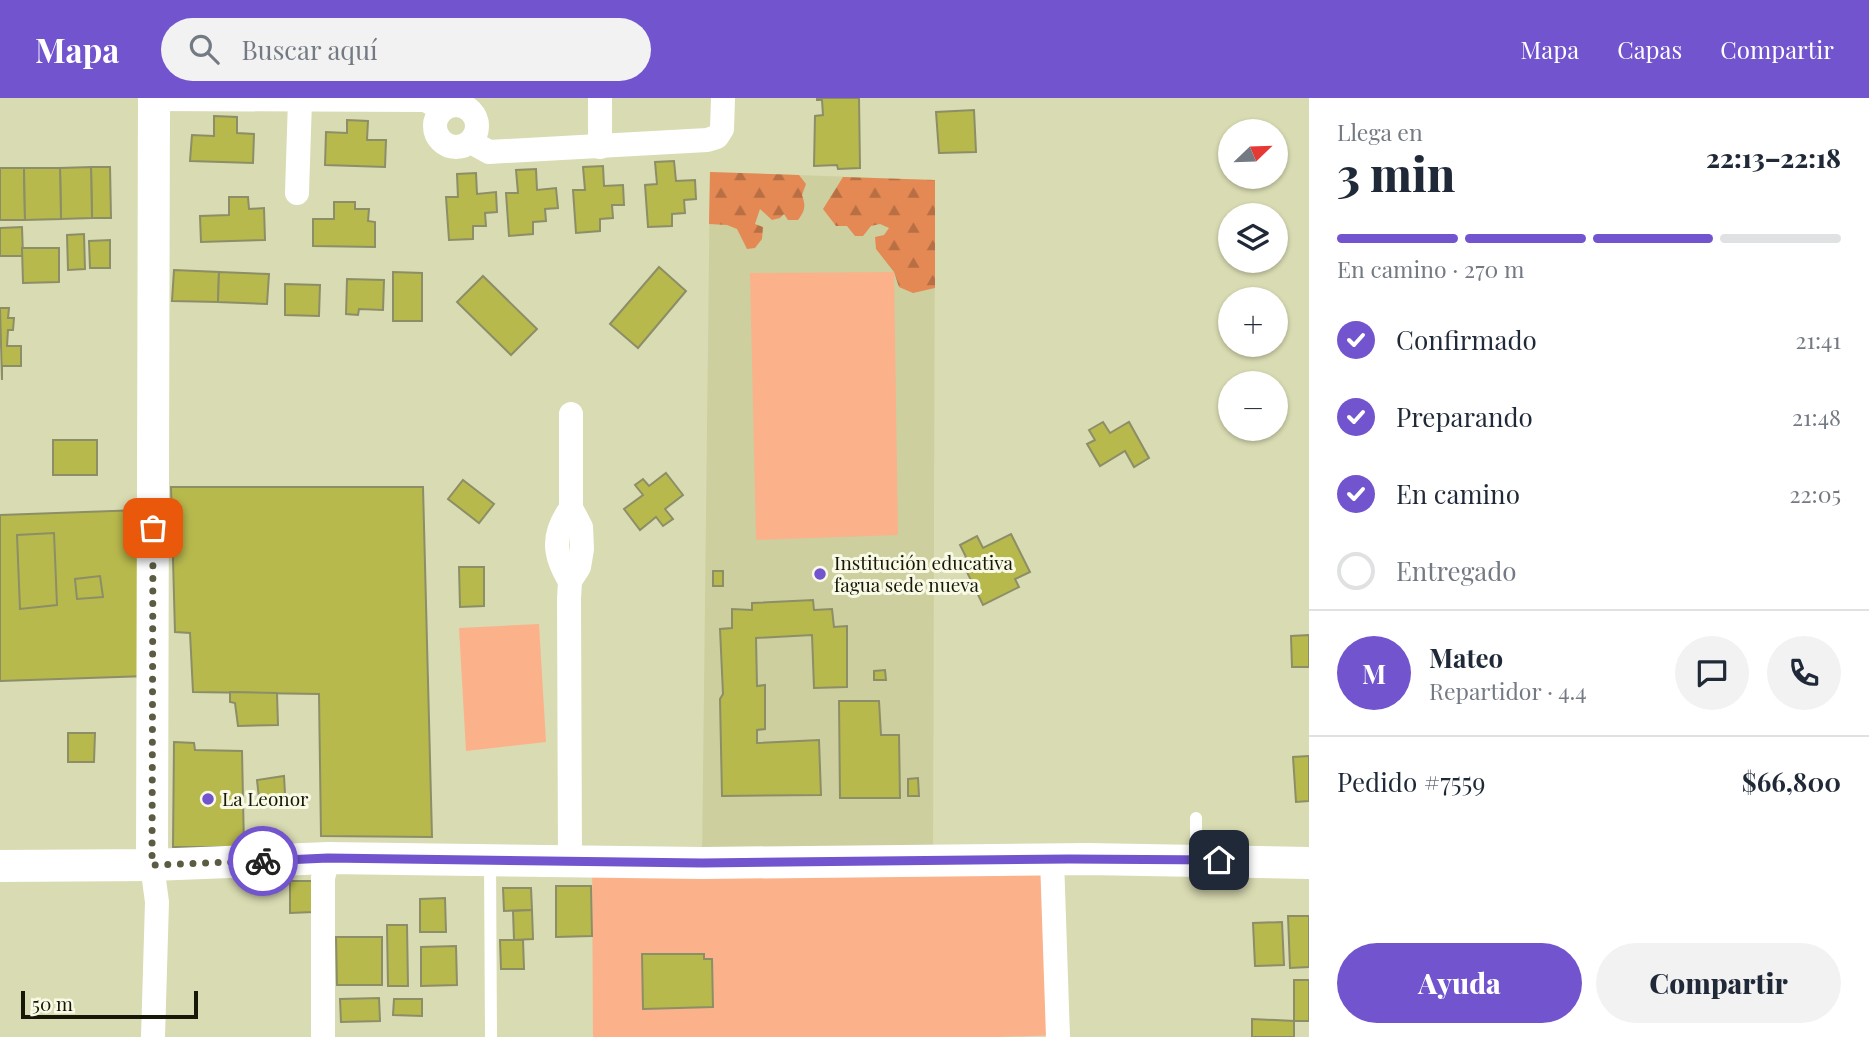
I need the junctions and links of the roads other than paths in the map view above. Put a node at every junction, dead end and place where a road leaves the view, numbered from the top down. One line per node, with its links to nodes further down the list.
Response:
1 (154, 98): 4 (street); 15 (street)
2 (600, 98): 5 (street)
3 (723, 98): 5 (street)
4 (300, 100): 5 (street); 6 (street)
5 (600, 147)
6 (297, 193)
7 (571, 414): 13 (street)
8 (1196, 818): 11 (lane)
9 (328, 858): 12 (street); 15 (street); 18 (street)
10 (1052, 859): 11 (street); 13 (street); 20 (street)
11 (1196, 859): 14 (street)
12 (490, 860): 13 (street); 19 (lane)
13 (570, 860)
14 (1309, 863)
15 (152, 865): 16 (street); 17 (street)
16 (0, 866)
17 (153, 1037)
18 (323, 1037)
19 (491, 1037)
20 (1058, 1037)

